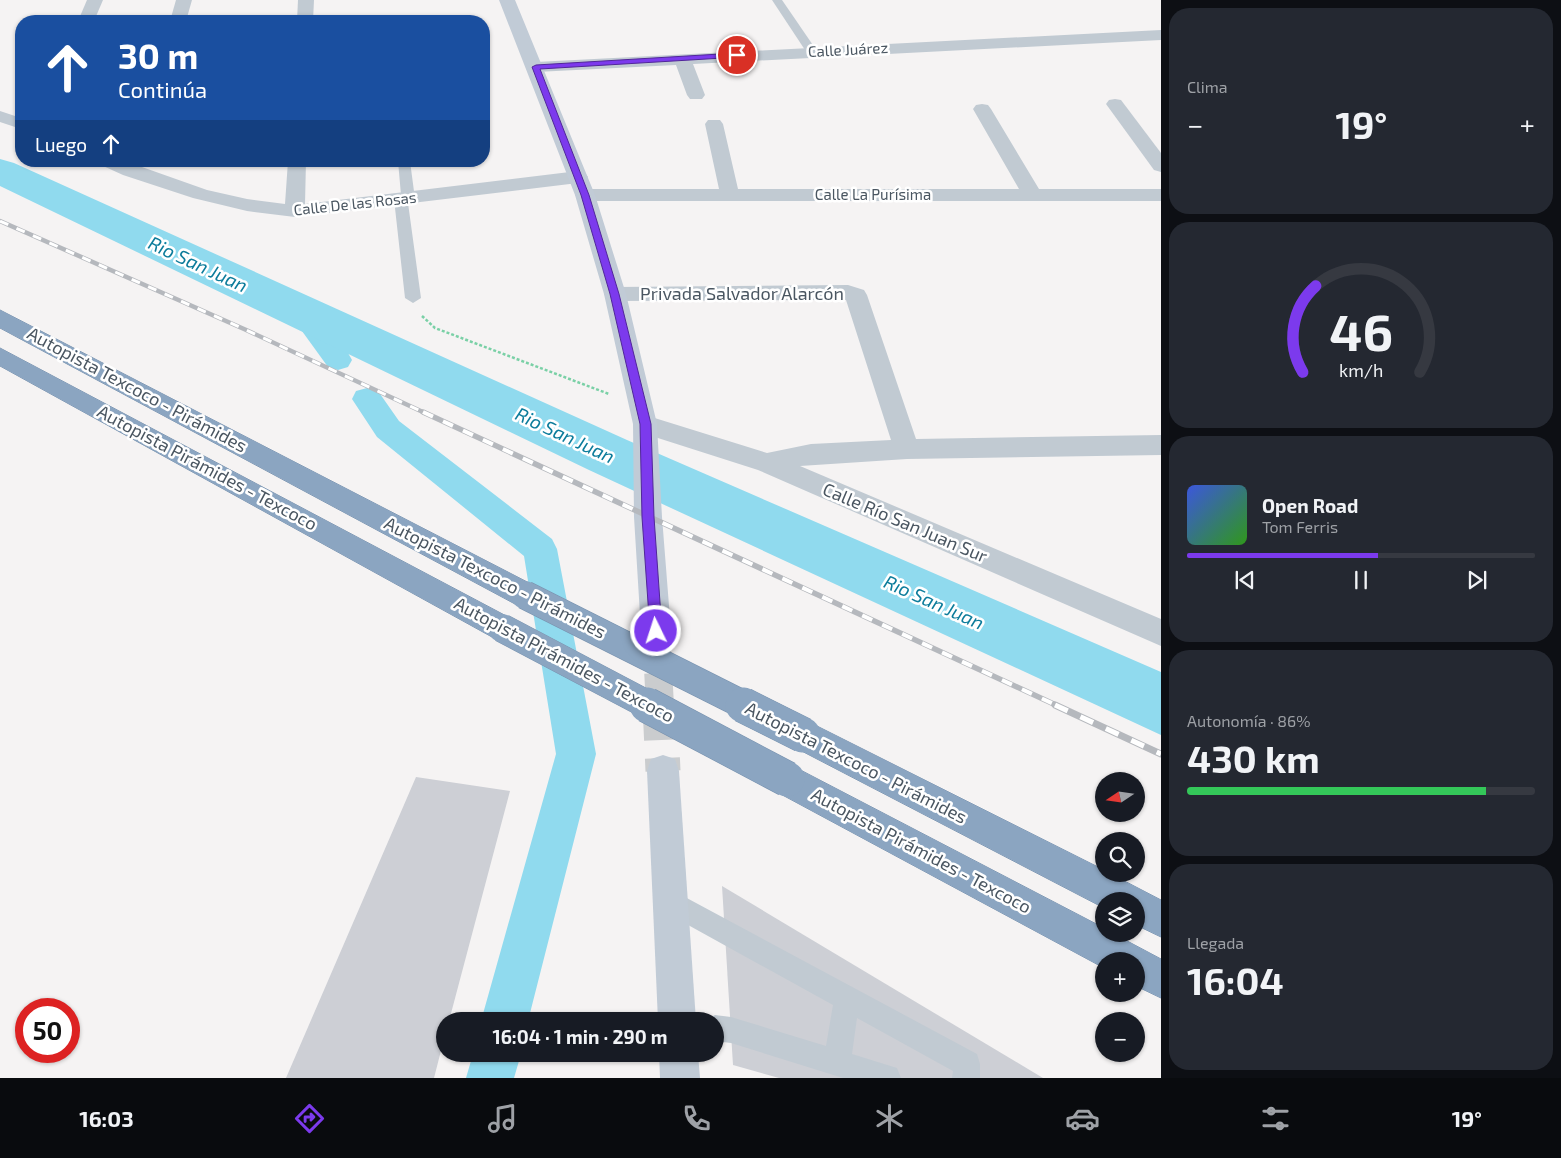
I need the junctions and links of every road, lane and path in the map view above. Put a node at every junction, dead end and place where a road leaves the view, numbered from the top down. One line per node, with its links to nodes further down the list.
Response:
1 (95, 0): 6 (street)
2 (184, 0): 7 (street)
3 (306, 0): 8 (street)
4 (507, 0): 12 (main road)
5 (776, 0): 10 (lane)
6 (89, 15)
7 (180, 15)
8 (305, 15)
9 (1161, 35): 10 (street, Calle Juárez)
10 (811, 51): 11 (street, Calle Juárez)
11 (682, 58): 12 (street, Calle Juárez); 13 (street)
12 (536, 67): 23 (main road)
13 (696, 95)
14 (1115, 104): 19 (street)
15 (982, 109): 26 (street)
16 (0, 116): 17 (street)
17 (15, 122)
18 (714, 124): 24 (street)
19 (1161, 166)
20 (297, 167): 28 (street)
21 (404, 167): 27 (lane)
22 (140, 168): 28 (street, Calle De las Rosas)
23 (582, 186): 24 (street, Calle La Purísima); 27 (street, Calle De las Rosas); 29 (main road)
24 (730, 195): 26 (street, Calle La Purísima)
25 (1161, 195): 26 (street, Calle La Purísima)
26 (1033, 196)
27 (404, 199): 28 (street, Calle De las Rosas); 30 (lane)
28 (295, 211)
29 (615, 294): 33 (main road); 35 (street, Privada Salvador Alarcón)
30 (413, 298): 33 (path)
31 (0, 318): 40 (highway, Autopista Texcoco - Pirámides, bridge)
32 (0, 356): 44 (highway, Autopista Pirámides - Texcoco, bridge)
33 (644, 422): 36 (street, Calle Río San Juan Sur); 37 (main road)
34 (1161, 445): 35 (street)
35 (906, 449): 36 (street)
36 (767, 463): 38 (street, Calle Río San Juan Sur)
37 (656, 631)
38 (1161, 633)
39 (663, 771): 41 (main road)
40 (1109, 892)
41 (670, 901): 47 (lane); 48 (main road)
42 (1145, 911): 43 (highway)
43 (1161, 919)
44 (1111, 952)
45 (1145, 971): 46 (highway)
46 (1161, 979)
47 (847, 998): 51 (lane); 54 (lane)
48 (676, 1012)
49 (724, 1029): 51 (lane)
50 (679, 1062): 52 (main road)
51 (837, 1062): 53 (lane)
52 (680, 1078)
53 (888, 1078)
54 (966, 1078)

